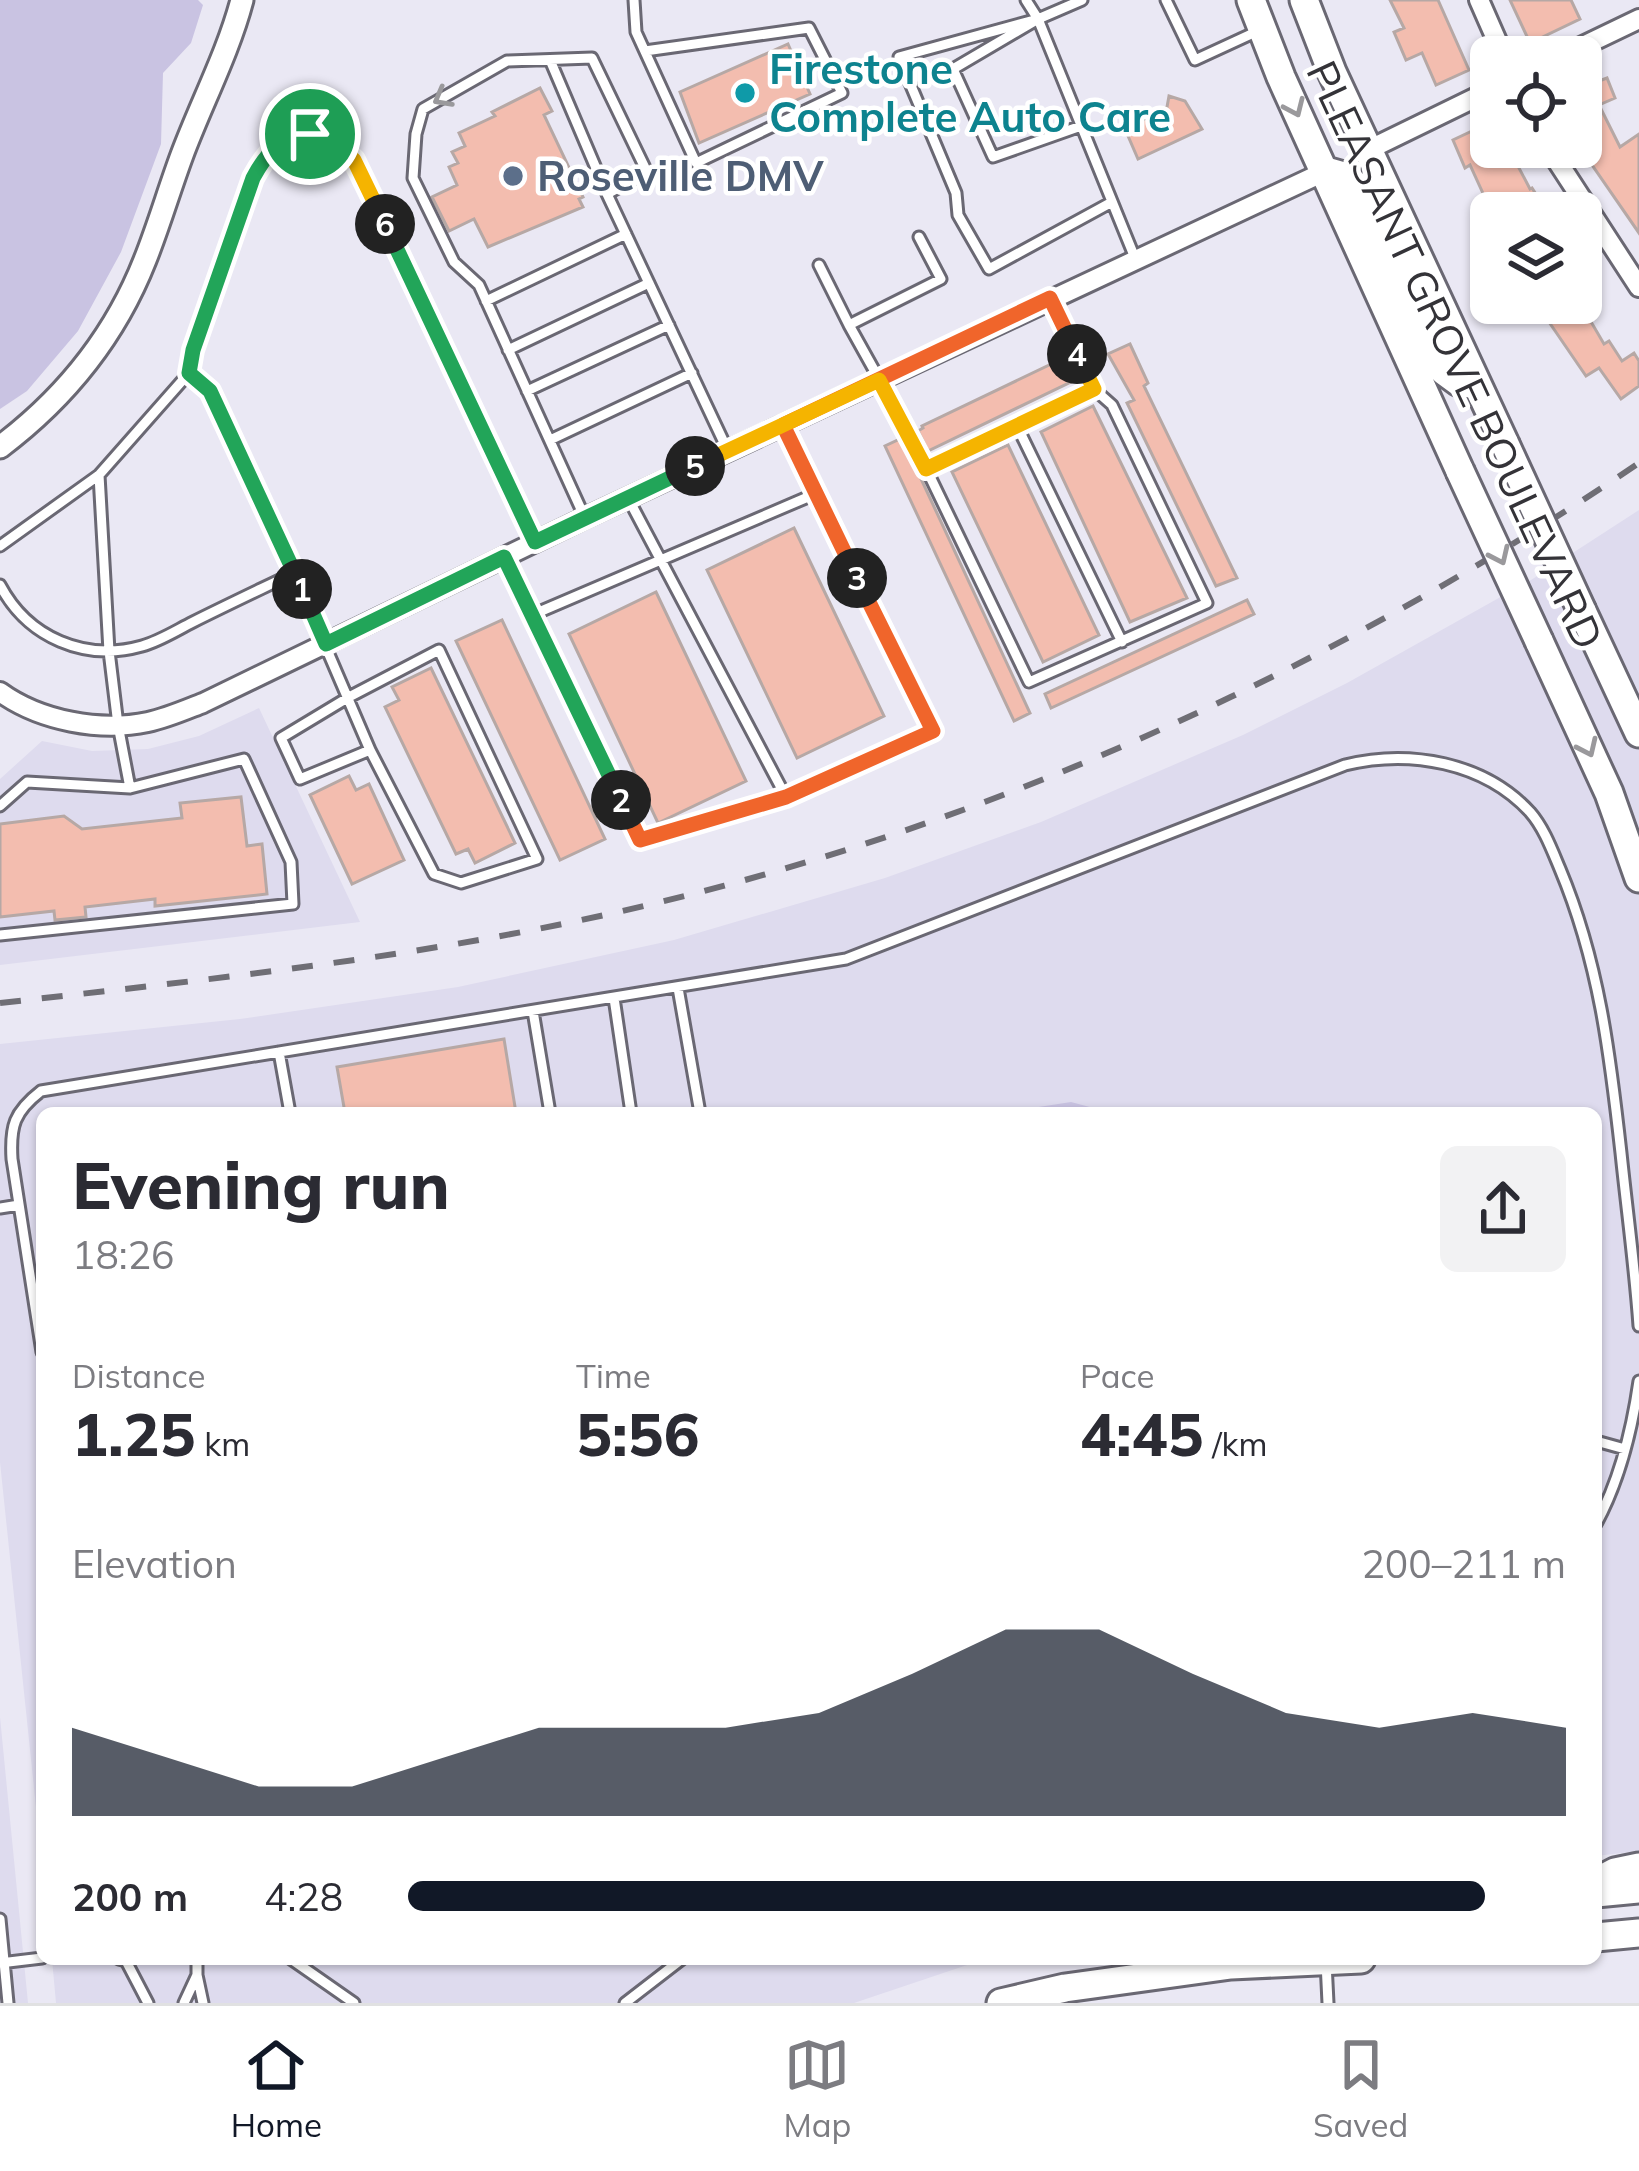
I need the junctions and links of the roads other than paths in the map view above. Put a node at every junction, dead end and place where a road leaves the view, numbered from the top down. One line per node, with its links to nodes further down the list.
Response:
1 (242, 0): 43 (street)
2 (634, 0): 14 (lane)
3 (1026, 0): 9 (lane)
4 (1082, 0): 9 (lane)
5 (1166, 0): 11 (lane)
6 (1250, 0): 11 (main road, PLEASANT GROVE BOULEVARD)
7 (1304, 0): 18 (main road, PLEASANT GROVE BOULEVARD)
8 (1479, 0): 12 (street)
9 (1038, 19): 17 (lane); 17 (lane); 22 (lane)
10 (1639, 20): 13 (street)
11 (1261, 29): 20 (main road, PLEASANT GROVE BOULEVARD, one-way to 20)
12 (1495, 36)
13 (1602, 37)
14 (645, 51): 14 (lane)
15 (550, 60): 21 (lane); 21 (lane); 30 (lane, one-way to 30)
16 (1470, 100): 18 (street)
17 (1081, 125): 22 (lane)
18 (1368, 150): 37 (main road, PLEASANT GROVE BOULEVARD)
19 (1562, 168): 28 (street)
20 (1325, 171): 25 (street); 37 (main road); 68 (main road, PLEASANT GROVE BOULEVARD, one-way to 68, bridge)
21 (607, 194): 23 (lane)
22 (1112, 202): 25 (lane)
23 (626, 235): 27 (lane); 30 (lane)
24 (919, 237): 32 (lane)
25 (1136, 258): 29 (street)
26 (819, 266): 32 (lane)
27 (649, 283): 31 (lane); 33 (lane)
28 (1639, 287)
29 (1050, 298): 36 (street); 38 (lane)
30 (486, 301): 33 (lane)
31 (669, 325): 35 (lane); 39 (lane)
32 (849, 325): 36 (lane)
33 (508, 350): 39 (lane)
34 (189, 373): 46 (lane); 50 (lane); 54 (lane)
35 (692, 373): 42 (lane); 44 (lane)
36 (879, 380): 40 (street); 45 (lane)
37 (1476, 385): 63 (main road, PLEASANT GROVE BOULEVARD, bridge)
38 (1094, 389): 41 (lane); 57 (lane)
39 (527, 391): 42 (lane)
40 (783, 425): 44 (street); 47 (lane)
41 (1017, 425): 45 (lane); 57 (lane)
42 (550, 440): 49 (lane)
43 (0, 447)
44 (728, 451): 48 (street)
45 (926, 469): 57 (lane)
46 (99, 475): 51 (lane); 59 (lane)
47 (815, 494): 53 (lane); 66 (lane)
48 (628, 498): 49 (street); 53 (lane)
49 (585, 518): 50 (street)
50 (535, 542): 52 (street)
51 (0, 546)
52 (504, 557): 56 (lane); 58 (street)
53 (660, 559): 56 (lane); 66 (lane)
54 (295, 573): 58 (lane); 59 (lane)
55 (0, 585): 59 (lane)
56 (532, 615): 66 (lane)
57 (1122, 642)
58 (326, 644): 61 (lane); 62 (street)
59 (109, 651): 62 (lane)
60 (0, 692): 62 (street)
61 (350, 697): 64 (lane); 64 (lane); 64 (lane)
62 (118, 725): 65 (lane)
63 (1639, 733)
64 (370, 749)
65 (130, 788): 67 (lane); 69 (lane)
66 (786, 797)
67 (0, 806)
68 (1639, 878)
69 (0, 935)
70 (678, 988): 71 (lane); 77 (lane); 81 (lane)
71 (614, 998): 72 (lane); 76 (lane)
72 (533, 1011): 73 (lane); 75 (lane)
73 (279, 1052): 74 (lane); 78 (lane)
74 (289, 1107)
75 (549, 1107)
76 (631, 1107)
77 (699, 1107)
78 (19, 1205): 79 (lane); 80 (lane)
79 (0, 1208)
80 (36, 1314)
81 (1639, 1326)
82 (1639, 1381): 84 (lane)
83 (1602, 1443): 84 (lane)
84 (1625, 1450): 85 (lane)
85 (1602, 1510)
86 (1639, 1867): 87 (main road)
87 (1602, 1879)
88 (1639, 1889): 89 (main road)
89 (1602, 1892)
90 (0, 1922): 94 (lane)
91 (1639, 1933): 92 (main road)
92 (1602, 1936)
93 (36, 1959): 94 (lane)
94 (2, 1962): 104 (lane)
95 (128, 1965): 105 (lane)
96 (197, 1965): 102 (lane)
97 (301, 1965): 108 (lane)
98 (674, 1965): 109 (lane)
99 (1120, 1965): 103 (main road)
100 (1231, 1965): 103 (main road)
101 (1326, 1965): 111 (lane)
102 (197, 1975): 106 (lane); 107 (lane)
103 (1065, 1988): 110 (main road)
104 (8, 2003)
105 (148, 2003)
106 (184, 2003)
107 (203, 2003)
108 (354, 2003)
109 (625, 2003)
110 (1001, 2003)
111 (1328, 2003)

